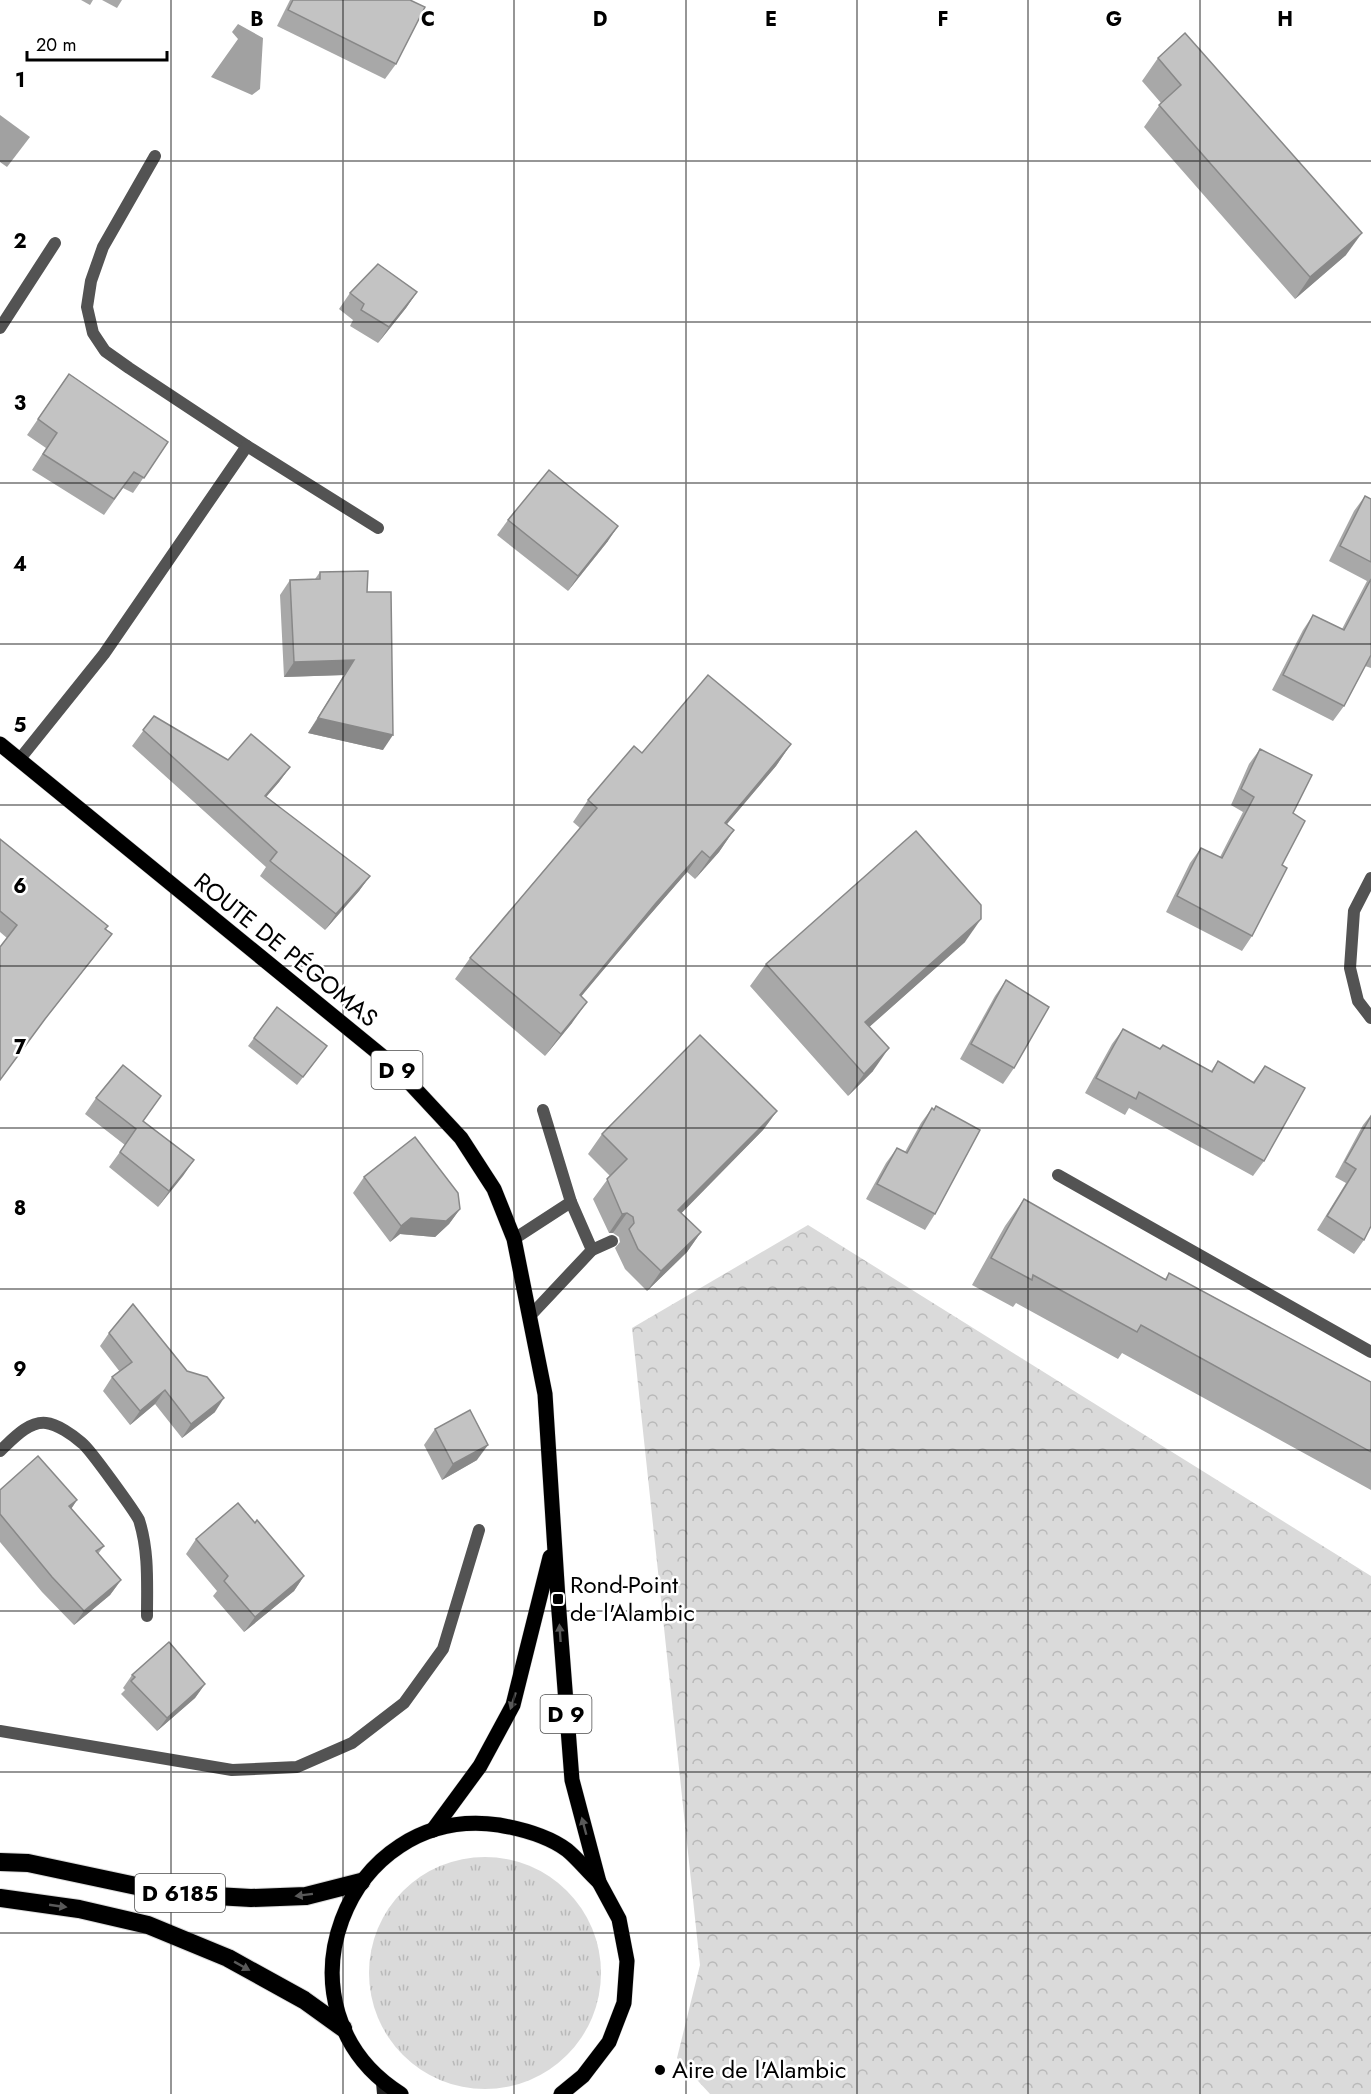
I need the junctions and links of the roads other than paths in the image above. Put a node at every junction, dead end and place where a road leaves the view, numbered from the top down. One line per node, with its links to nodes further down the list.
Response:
1 (155, 156): 4 (street)
2 (55, 243): 3 (street)
3 (0, 328)
4 (247, 446): 5 (street); 7 (street)
5 (378, 528)
6 (0, 744): 7 (main road, ROUTE DE PÉGOMAS / D 9)
7 (19, 760): 13 (main road, ROUTE DE PÉGOMAS / D 9)
8 (1371, 878): 9 (street)
9 (1371, 1018)
10 (543, 1110): 12 (street)
11 (1058, 1175): 17 (street)
12 (571, 1202): 13 (street); 15 (street)
13 (514, 1239): 16 (main road, ROUTE DE PÉGOMAS / D 9)
14 (612, 1241): 15 (street)
15 (592, 1250): 16 (street)
16 (530, 1316): 20 (main road, ROUTE DE PÉGOMAS / D 9)
17 (1371, 1352)
18 (0, 1451): 21 (street)
19 (479, 1530): 22 (street)
20 (554, 1542): 23 (main road, D 9, one-way to 23); 26 (main road, D 9, one-way to 20)
21 (147, 1616)
22 (0, 1731)
23 (433, 1830): 25 (main road); 26 (main road)
24 (0, 1862): 25 (highway, D 6185, one-way to 24)
25 (361, 1882): 28 (main road)
26 (599, 1882): 31 (main road)
27 (0, 1898): 28 (highway, one-way to 28)
28 (343, 2028): 29 (main road)
29 (382, 2088): 30 (main road)
30 (400, 2094)
31 (561, 2094)

